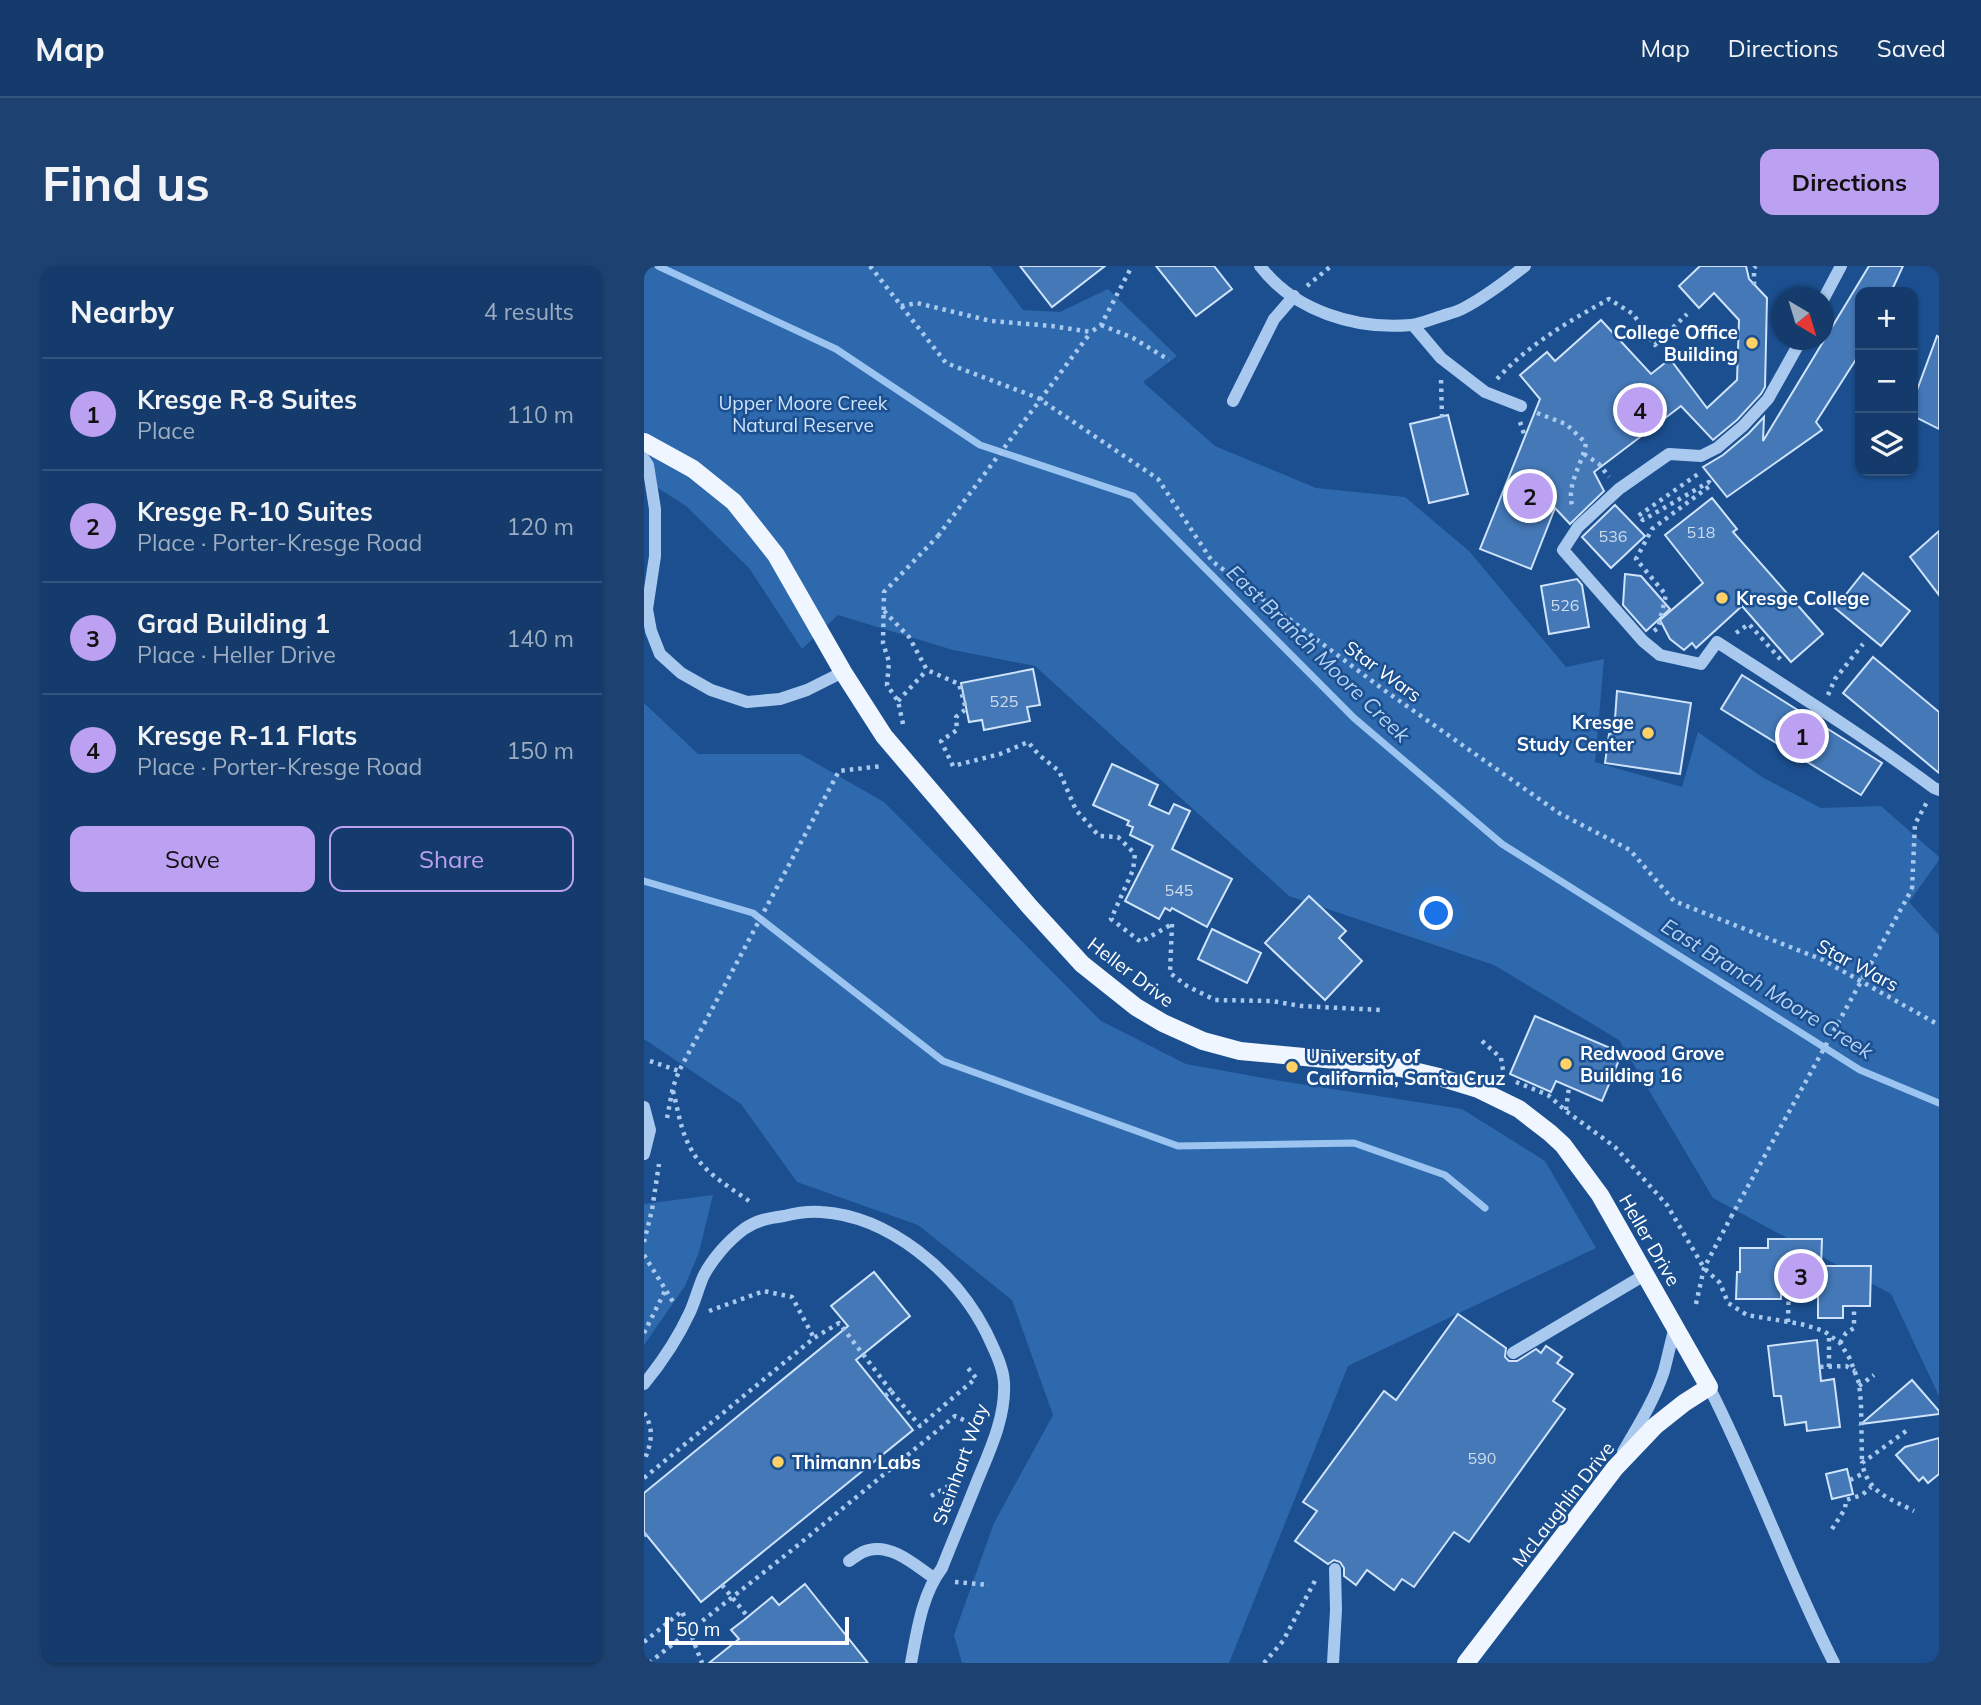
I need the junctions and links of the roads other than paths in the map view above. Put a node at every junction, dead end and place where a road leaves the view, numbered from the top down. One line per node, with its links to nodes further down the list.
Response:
1 (1260, 266): 5 (street)
2 (1525, 266): 6 (street)
3 (1841, 266): 4 (street)
4 (1830, 287)
5 (1294, 296): 6 (street); 8 (street)
6 (1413, 325): 9 (street)
7 (1795, 350): 13 (street)
8 (1233, 401)
9 (1521, 406)
10 (644, 442): 12 (main road, Heller Drive)
11 (644, 458): 12 (street)
12 (843, 672): 16 (main road, Heller Drive)
13 (1937, 789)
14 (644, 1107): 15 (street)
15 (644, 1154)
16 (1646, 1274): 17 (main road, Heller Drive); 18 (street)
17 (1675, 1327): 20 (main road, Heller Drive); 21 (street)
18 (1513, 1353)
19 (647, 1374): 24 (street, Steinhart Way)
20 (1709, 1387): 21 (main road, McLaughlin Drive); 28 (street, Heller Drive)
21 (1615, 1468): 27 (main road, McLaughlin Drive)
22 (849, 1561): 24 (street)
23 (1335, 1570): 26 (street)
24 (941, 1580): 25 (street, Steinhart Way)
25 (911, 1663)
26 (1333, 1663)
27 (1466, 1663)
28 (1834, 1663)

